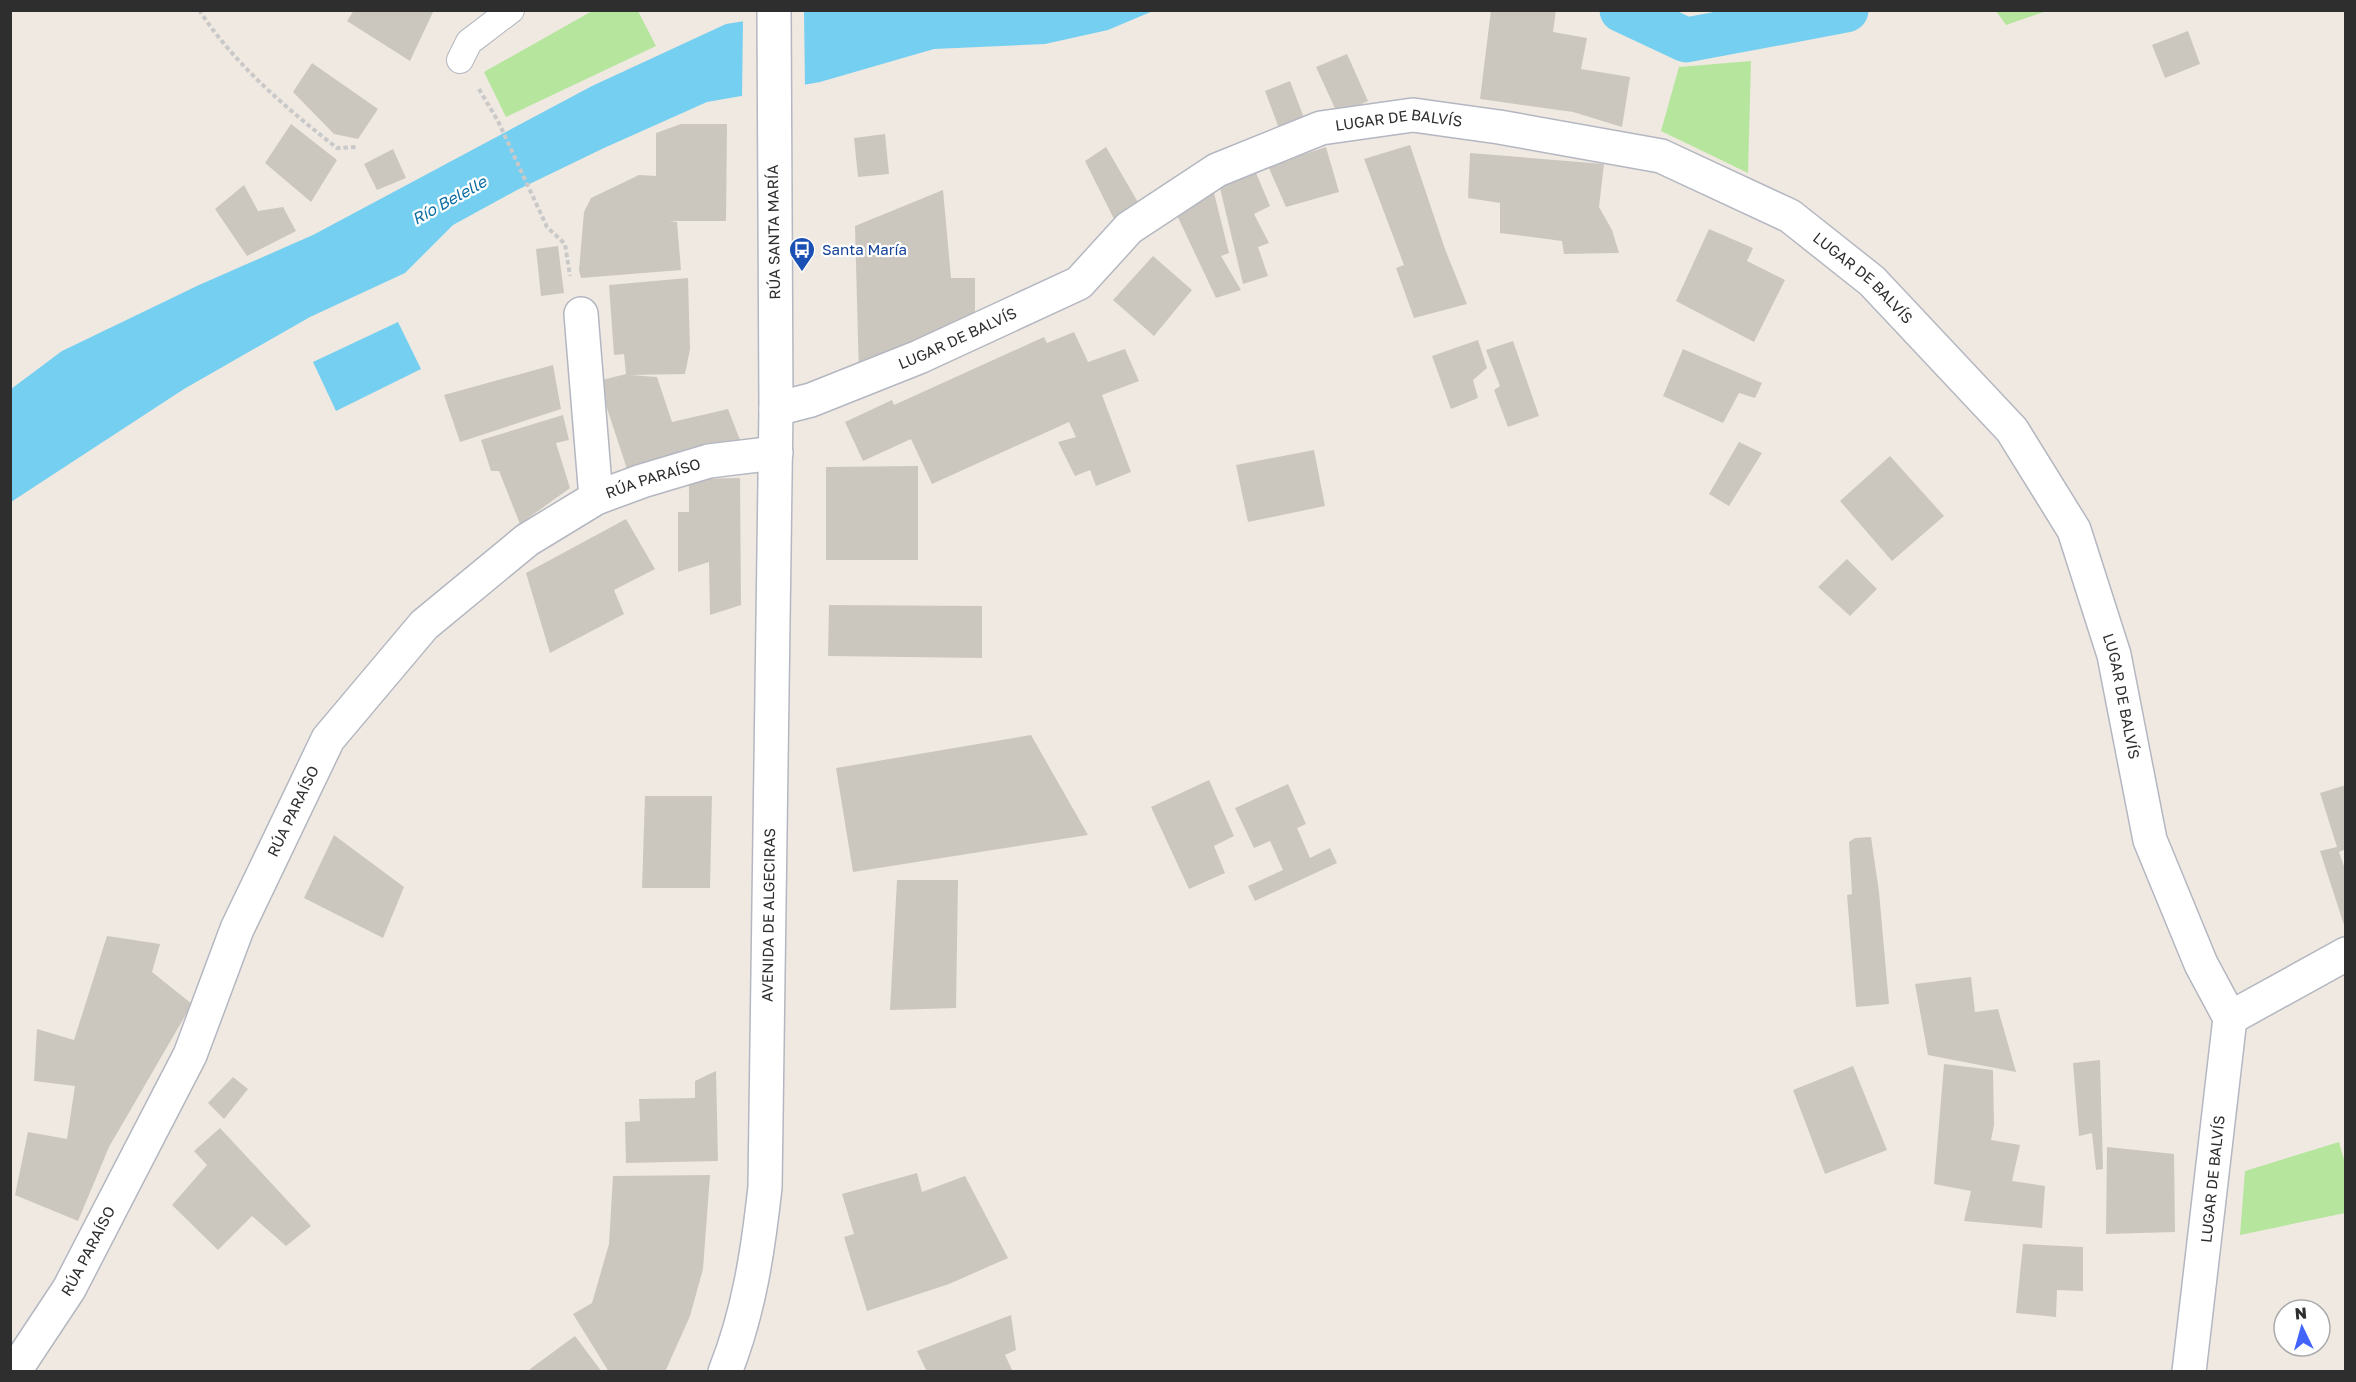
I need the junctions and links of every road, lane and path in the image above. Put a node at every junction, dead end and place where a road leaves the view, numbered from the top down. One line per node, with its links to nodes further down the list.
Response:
1 (199, 10): 6 (path)
2 (511, 10): 4 (lane)
3 (774, 10): 8 (street, RÚA SANTA MARÍA)
4 (460, 60)
5 (498, 121): 7 (path)
6 (356, 147)
7 (581, 314): 10 (street)
8 (776, 409): 9 (street, RÚA SANTA MARÍA); 12 (street, LUGAR DE BALVÍS)
9 (776, 453): 10 (street, RÚA PARAÍSO); 14 (street, AVENIDA DE ALGECIRAS)
10 (596, 498): 13 (street, RÚA PARAÍSO)
11 (2346, 954): 12 (street)
12 (2230, 1018): 15 (street, LUGAR DE BALVÍS)
13 (14, 1371)
14 (725, 1371)
15 (2189, 1371)

